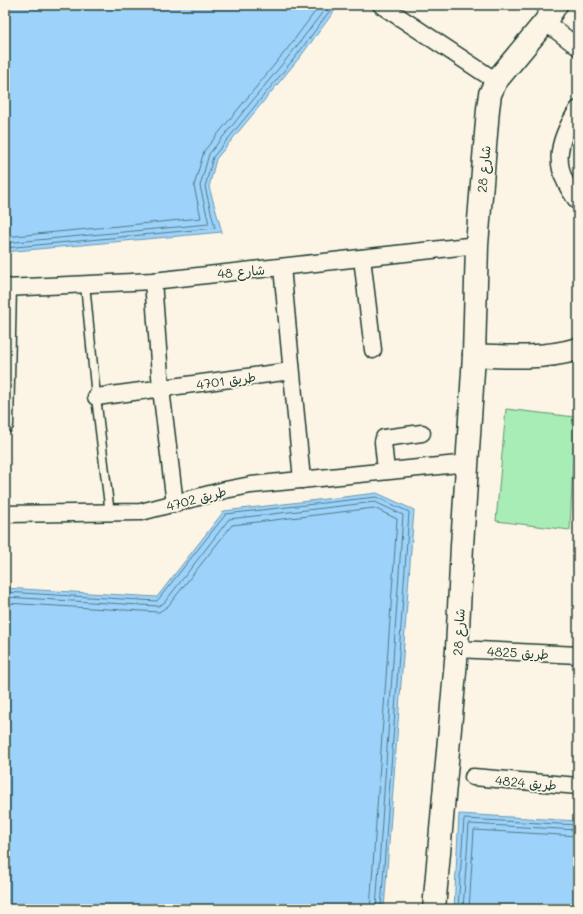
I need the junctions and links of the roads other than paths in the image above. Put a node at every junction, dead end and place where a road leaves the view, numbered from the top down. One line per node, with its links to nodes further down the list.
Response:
1 (381, 5): 4 (street)
2 (551, 14): 3 (street); 4 (street, شارع 28)
3 (578, 48)
4 (496, 80): 7 (street, شارع 28)
5 (578, 109): 6 (street)
6 (578, 202)
7 (477, 244): 8 (street, شارع 48); 15 (street, شارع 28)
8 (362, 258): 9 (street, شارع 48); 14 (street)
9 (282, 267): 10 (street, شارع 48); 16 (street)
10 (152, 281): 11 (street, شارع 48); 17 (street)
11 (85, 284): 12 (street, شارع 48); 18 (lane)
12 (6, 287): 19 (street)
13 (578, 349): 15 (street)
14 (373, 350)
15 (474, 356): 21 (street, شارع 28)
16 (291, 371): 17 (street, طريق 4701); 23 (street)
17 (161, 389): 18 (street, طريق 4701); 24 (street)
18 (96, 397): 26 (lane)
19 (5, 425)
20 (422, 433): 22 (street)
21 (468, 463): 22 (street, طريق 4702); 27 (street, شارع 28)
22 (386, 471): 23 (street, طريق 4702)
23 (302, 480): 24 (street, طريق 4702)
24 (175, 504): 26 (street, طريق 4702)
25 (5, 514): 26 (street, طريق 4702)
26 (110, 514)
27 (457, 649): 28 (street, طريق 4825); 31 (street, شارع 28)
28 (578, 655)
29 (473, 777): 30 (street, طريق 4824)
30 (578, 786)
31 (434, 909)

